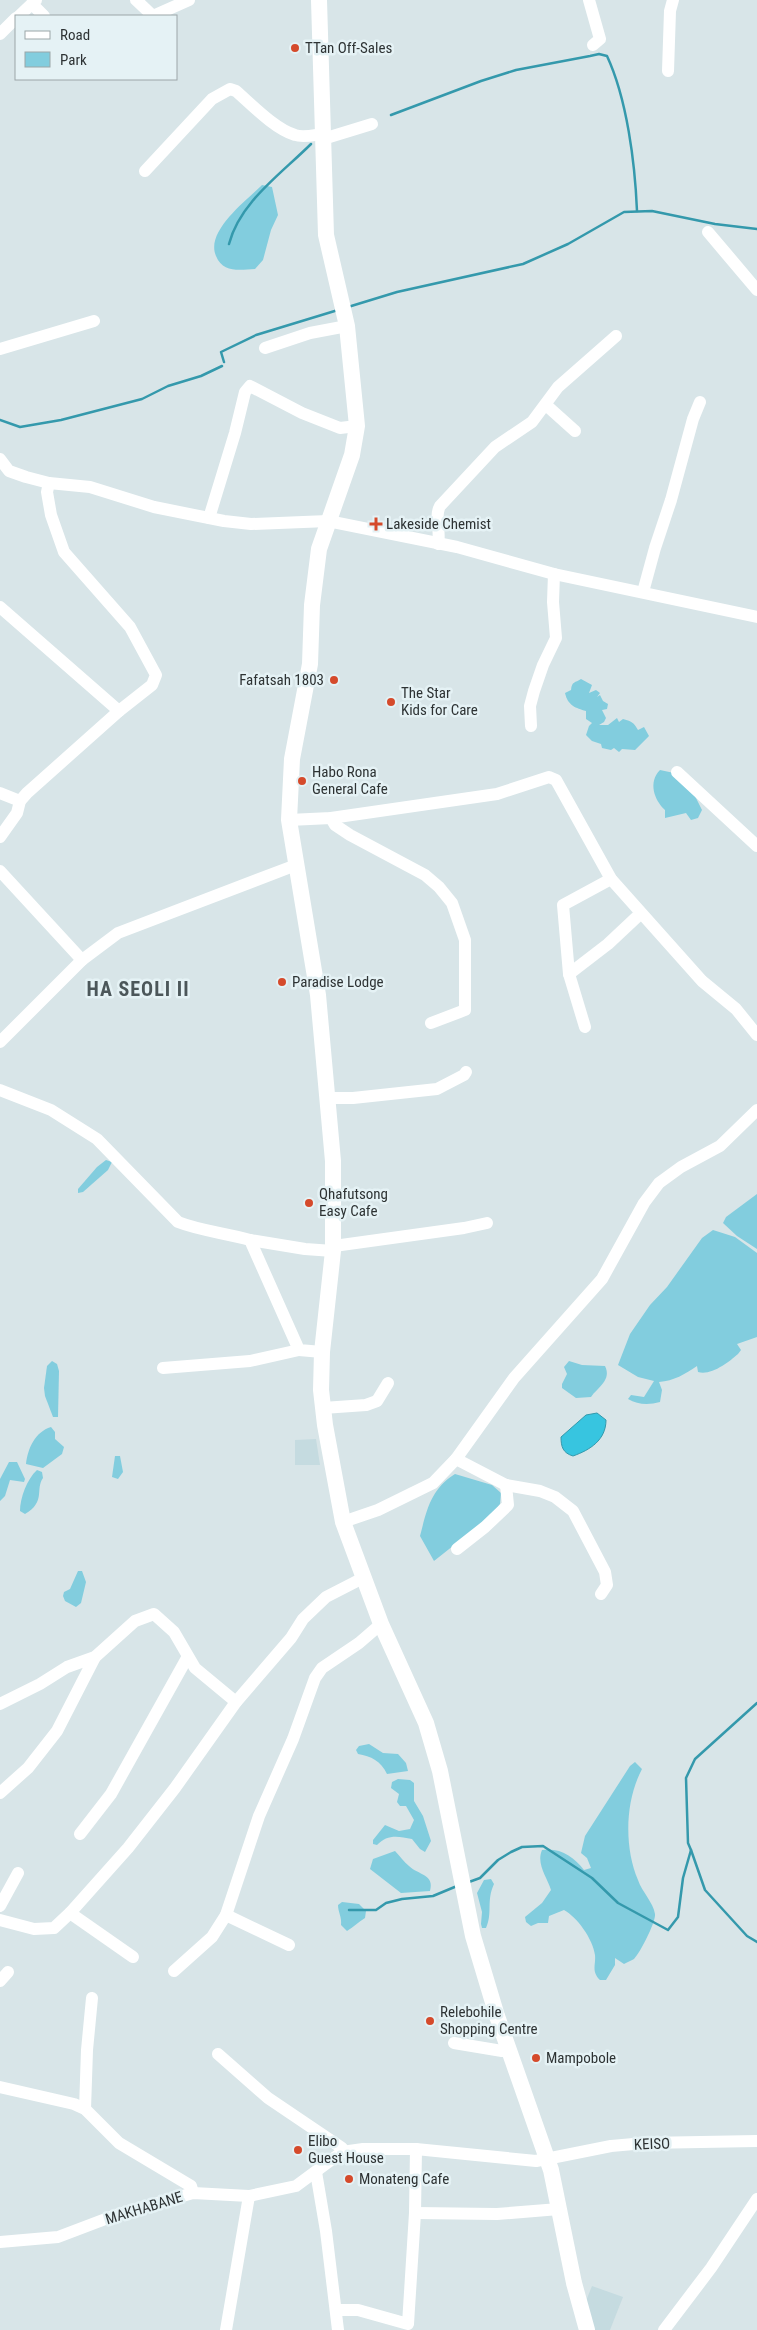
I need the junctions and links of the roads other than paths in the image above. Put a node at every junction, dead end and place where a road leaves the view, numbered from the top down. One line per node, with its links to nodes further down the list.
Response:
1 (136, 0): 9 (street)
2 (189, 0): 10 (street)
3 (319, 0): 16 (main road)
4 (589, 0): 13 (street)
5 (673, 0): 14 (street)
6 (34, 2): 7 (street); 8 (street)
7 (19, 15)
8 (43, 15)
9 (152, 15)
10 (155, 15)
11 (15, 19): 12 (street)
12 (0, 34)
13 (593, 45)
14 (668, 71)
15 (372, 124): 16 (street)
16 (322, 136): 17 (street); 21 (main road)
17 (145, 171)
18 (708, 232): 19 (street)
19 (757, 290)
20 (94, 321): 24 (street)
21 (346, 322): 23 (street); 27 (main road)
22 (616, 336): 26 (street)
23 (265, 348)
24 (0, 349)
25 (700, 402): 35 (street)
26 (546, 405): 28 (street); 33 (street)
27 (357, 426): 31 (street); 32 (main road)
28 (575, 431)
29 (0, 460): 30 (street)
30 (49, 483): 31 (street); 38 (street)
31 (210, 518): 32 (street)
32 (328, 521): 33 (street); 44 (main road)
33 (438, 544): 34 (street)
34 (554, 574): 35 (street); 39 (street)
35 (644, 592): 37 (street)
36 (0, 608): 38 (street)
37 (757, 617)
38 (119, 711): 42 (street)
39 (531, 726)
40 (677, 772): 46 (street)
41 (0, 793): 42 (street)
42 (20, 801): 45 (street)
43 (331, 818): 44 (street); 49 (street); 53 (street)
44 (289, 820): 47 (main road)
45 (0, 837)
46 (757, 846)
47 (296, 865): 51 (street); 59 (main road)
48 (0, 872): 51 (street)
49 (611, 879): 50 (street); 52 (street)
50 (640, 914): 52 (street); 55 (street)
51 (82, 960): 56 (street)
52 (569, 974): 54 (street)
53 (432, 1023)
54 (585, 1027)
55 (757, 1035)
56 (0, 1042)
57 (466, 1072): 59 (street)
58 (0, 1090): 62 (street)
59 (326, 1098): 63 (main road)
60 (757, 1110): 69 (street)
61 (487, 1222): 63 (street)
62 (250, 1240): 63 (street); 64 (street)
63 (334, 1249): 65 (main road)
64 (299, 1350): 65 (street); 66 (street)
65 (322, 1352): 68 (main road)
66 (163, 1368)
67 (388, 1383): 68 (street)
68 (323, 1408): 71 (main road)
69 (456, 1459): 70 (street); 71 (street)
70 (506, 1485): 72 (street); 74 (street)
71 (343, 1522): 73 (main road)
72 (458, 1549)
73 (364, 1578): 75 (main road); 78 (street)
74 (601, 1594)
75 (381, 1624): 85 (street); 92 (main road)
76 (95, 1657): 77 (street); 79 (street); 80 (street)
77 (188, 1658): 78 (street); 81 (street)
78 (236, 1702): 84 (street)
79 (0, 1704)
80 (0, 1793)
81 (80, 1834)
82 (18, 1873): 83 (street)
83 (0, 1906)
84 (70, 1913): 86 (street); 88 (street)
85 (226, 1915): 87 (street); 89 (street)
86 (0, 1920)
87 (288, 1945)
88 (133, 1957)
89 (174, 1971)
90 (92, 1998): 95 (street)
91 (454, 2044): 92 (street)
92 (510, 2049): 99 (main road)
93 (218, 2054): 98 (street)
94 (0, 2086): 95 (street)
95 (85, 2110): 101 (street)
96 (757, 2142): 99 (street, KEISO)
97 (416, 2150): 98 (street); 99 (street); 105 (street)
98 (342, 2152): 100 (street, MAKHABANE)
99 (547, 2157): 104 (main road)
100 (316, 2172): 102 (street, MAKHABANE); 107 (street)
101 (193, 2193): 102 (street, MAKHABANE); 106 (street, MAKHABANE)
102 (249, 2196): 108 (street)
103 (757, 2199): 111 (street)
104 (559, 2209): 105 (street); 110 (main road)
105 (415, 2213): 107 (street)
106 (0, 2242)
107 (336, 2310): 109 (street)
108 (226, 2330)
109 (338, 2330)
110 (587, 2330)
111 (664, 2330)

